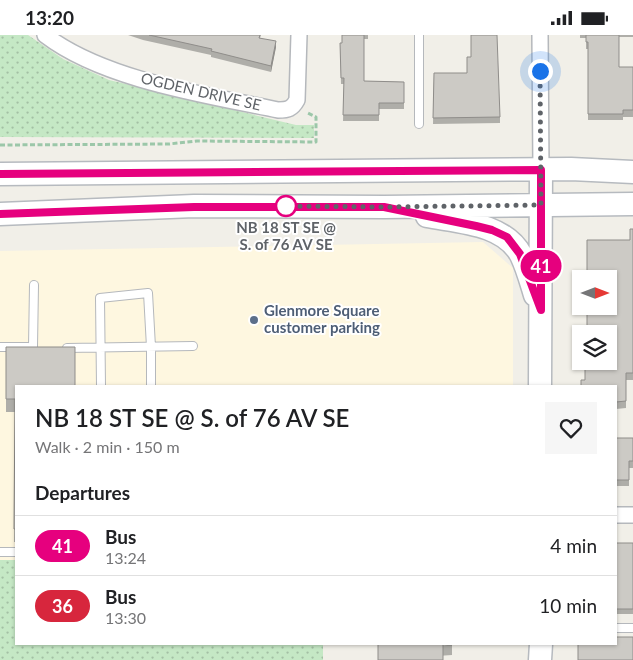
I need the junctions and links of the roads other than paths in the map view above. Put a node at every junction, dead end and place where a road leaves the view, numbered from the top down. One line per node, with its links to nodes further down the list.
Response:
1 (45, 35): 2 (street, OGDEN DRIVE SE)
2 (299, 35)
3 (419, 35): 5 (lane)
4 (540, 35): 6 (street)
5 (419, 124)
6 (541, 170): 7 (street); 8 (street); 10 (street)
7 (633, 172)
8 (0, 173)
9 (633, 204): 10 (street)
10 (541, 205): 11 (street); 14 (street)
11 (384, 207): 12 (street); 14 (street)
12 (0, 214)
13 (34, 285): 17 (lane)
14 (541, 310): 24 (street)
15 (193, 346): 20 (lane)
16 (0, 347): 17 (lane)
17 (33, 347): 18 (lane)
18 (43, 347)
19 (62, 347): 21 (lane)
20 (151, 347): 21 (lane); 21 (lane); 23 (lane)
21 (100, 348): 22 (lane)
22 (101, 385)
23 (151, 385)
24 (540, 385)
25 (617, 515): 26 (street)
26 (633, 515)
27 (0, 551): 28 (lane)
28 (15, 552)
29 (617, 628): 30 (lane)
30 (633, 629)
31 (540, 645): 32 (street)
32 (540, 660)

